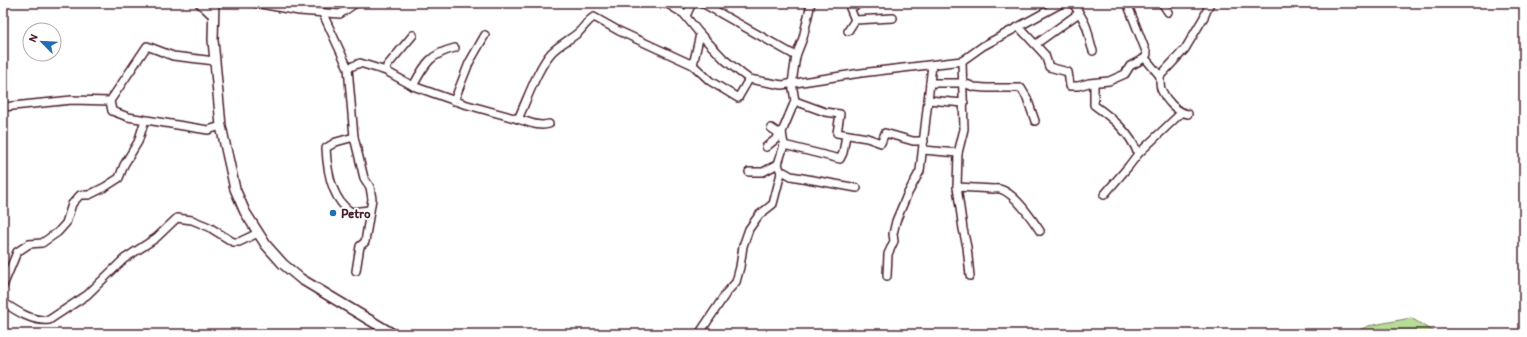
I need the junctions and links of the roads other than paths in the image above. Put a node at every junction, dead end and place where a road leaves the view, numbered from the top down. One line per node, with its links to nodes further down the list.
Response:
1 (199, 3): 19 (street)
2 (214, 3): 19 (main road)
3 (255, 3): 17 (street)
4 (356, 3): 17 (street)
5 (666, 3): 18 (street)
6 (692, 3): 18 (street)
7 (702, 3): 30 (street)
8 (810, 3): 30 (street)
9 (861, 3): 21 (street)
10 (1062, 3): 22 (street)
11 (1073, 3): 16 (street)
12 (1127, 3): 31 (street)
13 (1162, 3): 15 (street)
14 (1210, 3): 38 (street)
15 (1168, 12)
16 (1079, 13): 27 (street); 29 (street)
17 (323, 14): 36 (street)
18 (686, 16): 24 (street)
19 (214, 17): 32 (main road)
20 (893, 18): 21 (street)
21 (855, 20): 23 (street)
22 (1019, 27): 27 (street); 33 (street)
23 (848, 31)
24 (700, 34): 34 (street); 39 (street)
25 (413, 35): 37 (street)
26 (485, 35): 47 (street)
27 (1036, 44): 43 (street)
28 (455, 48): 44 (street)
29 (1093, 51)
30 (796, 56): 40 (street)
31 (1145, 58): 38 (street); 43 (street)
32 (215, 61): 46 (street); 55 (main road)
33 (962, 61): 35 (street); 42 (street)
34 (693, 65): 39 (street); 51 (street)
35 (932, 65): 40 (street); 41 (street)
36 (348, 68): 37 (street); 59 (street)
37 (386, 70): 44 (street)
38 (1160, 76): 65 (street)
39 (749, 78): 40 (street)
40 (792, 83): 48 (street)
41 (930, 83): 42 (street); 45 (street)
42 (964, 83): 49 (street); 53 (street)
43 (1094, 84): 65 (street)
44 (413, 86): 47 (street)
45 (928, 100): 49 (street); 60 (street)
46 (110, 101): 50 (street); 52 (street)
47 (454, 101): 51 (street)
48 (795, 101): 57 (street); 58 (street)
49 (964, 103): 64 (street)
50 (3, 107)
51 (518, 119): 54 (street)
52 (145, 120): 55 (street); 78 (street)
53 (1035, 121)
54 (549, 124)
55 (221, 126): 74 (main road)
56 (771, 128): 57 (street)
57 (782, 132): 61 (street); 62 (street)
58 (846, 135): 60 (street); 61 (street)
59 (354, 137): 72 (street); 72 (street)
60 (924, 141): 63 (street)
61 (784, 145): 66 (street)
62 (766, 146)
63 (922, 150): 64 (street); 76 (street)
64 (958, 153): 69 (street)
65 (1138, 154): 71 (street)
66 (778, 164): 67 (street); 68 (street)
67 (749, 172)
68 (781, 173): 70 (street); 81 (street)
69 (957, 187): 73 (street); 77 (street)
70 (857, 188)
71 (1104, 195)
72 (369, 210): 75 (street)
73 (1040, 231)
74 (258, 233): 79 (street); 80 (main road)
75 (356, 271)
76 (887, 276)
77 (970, 276)
78 (3, 286)
79 (3, 302)
80 (393, 334)
81 (699, 334)

